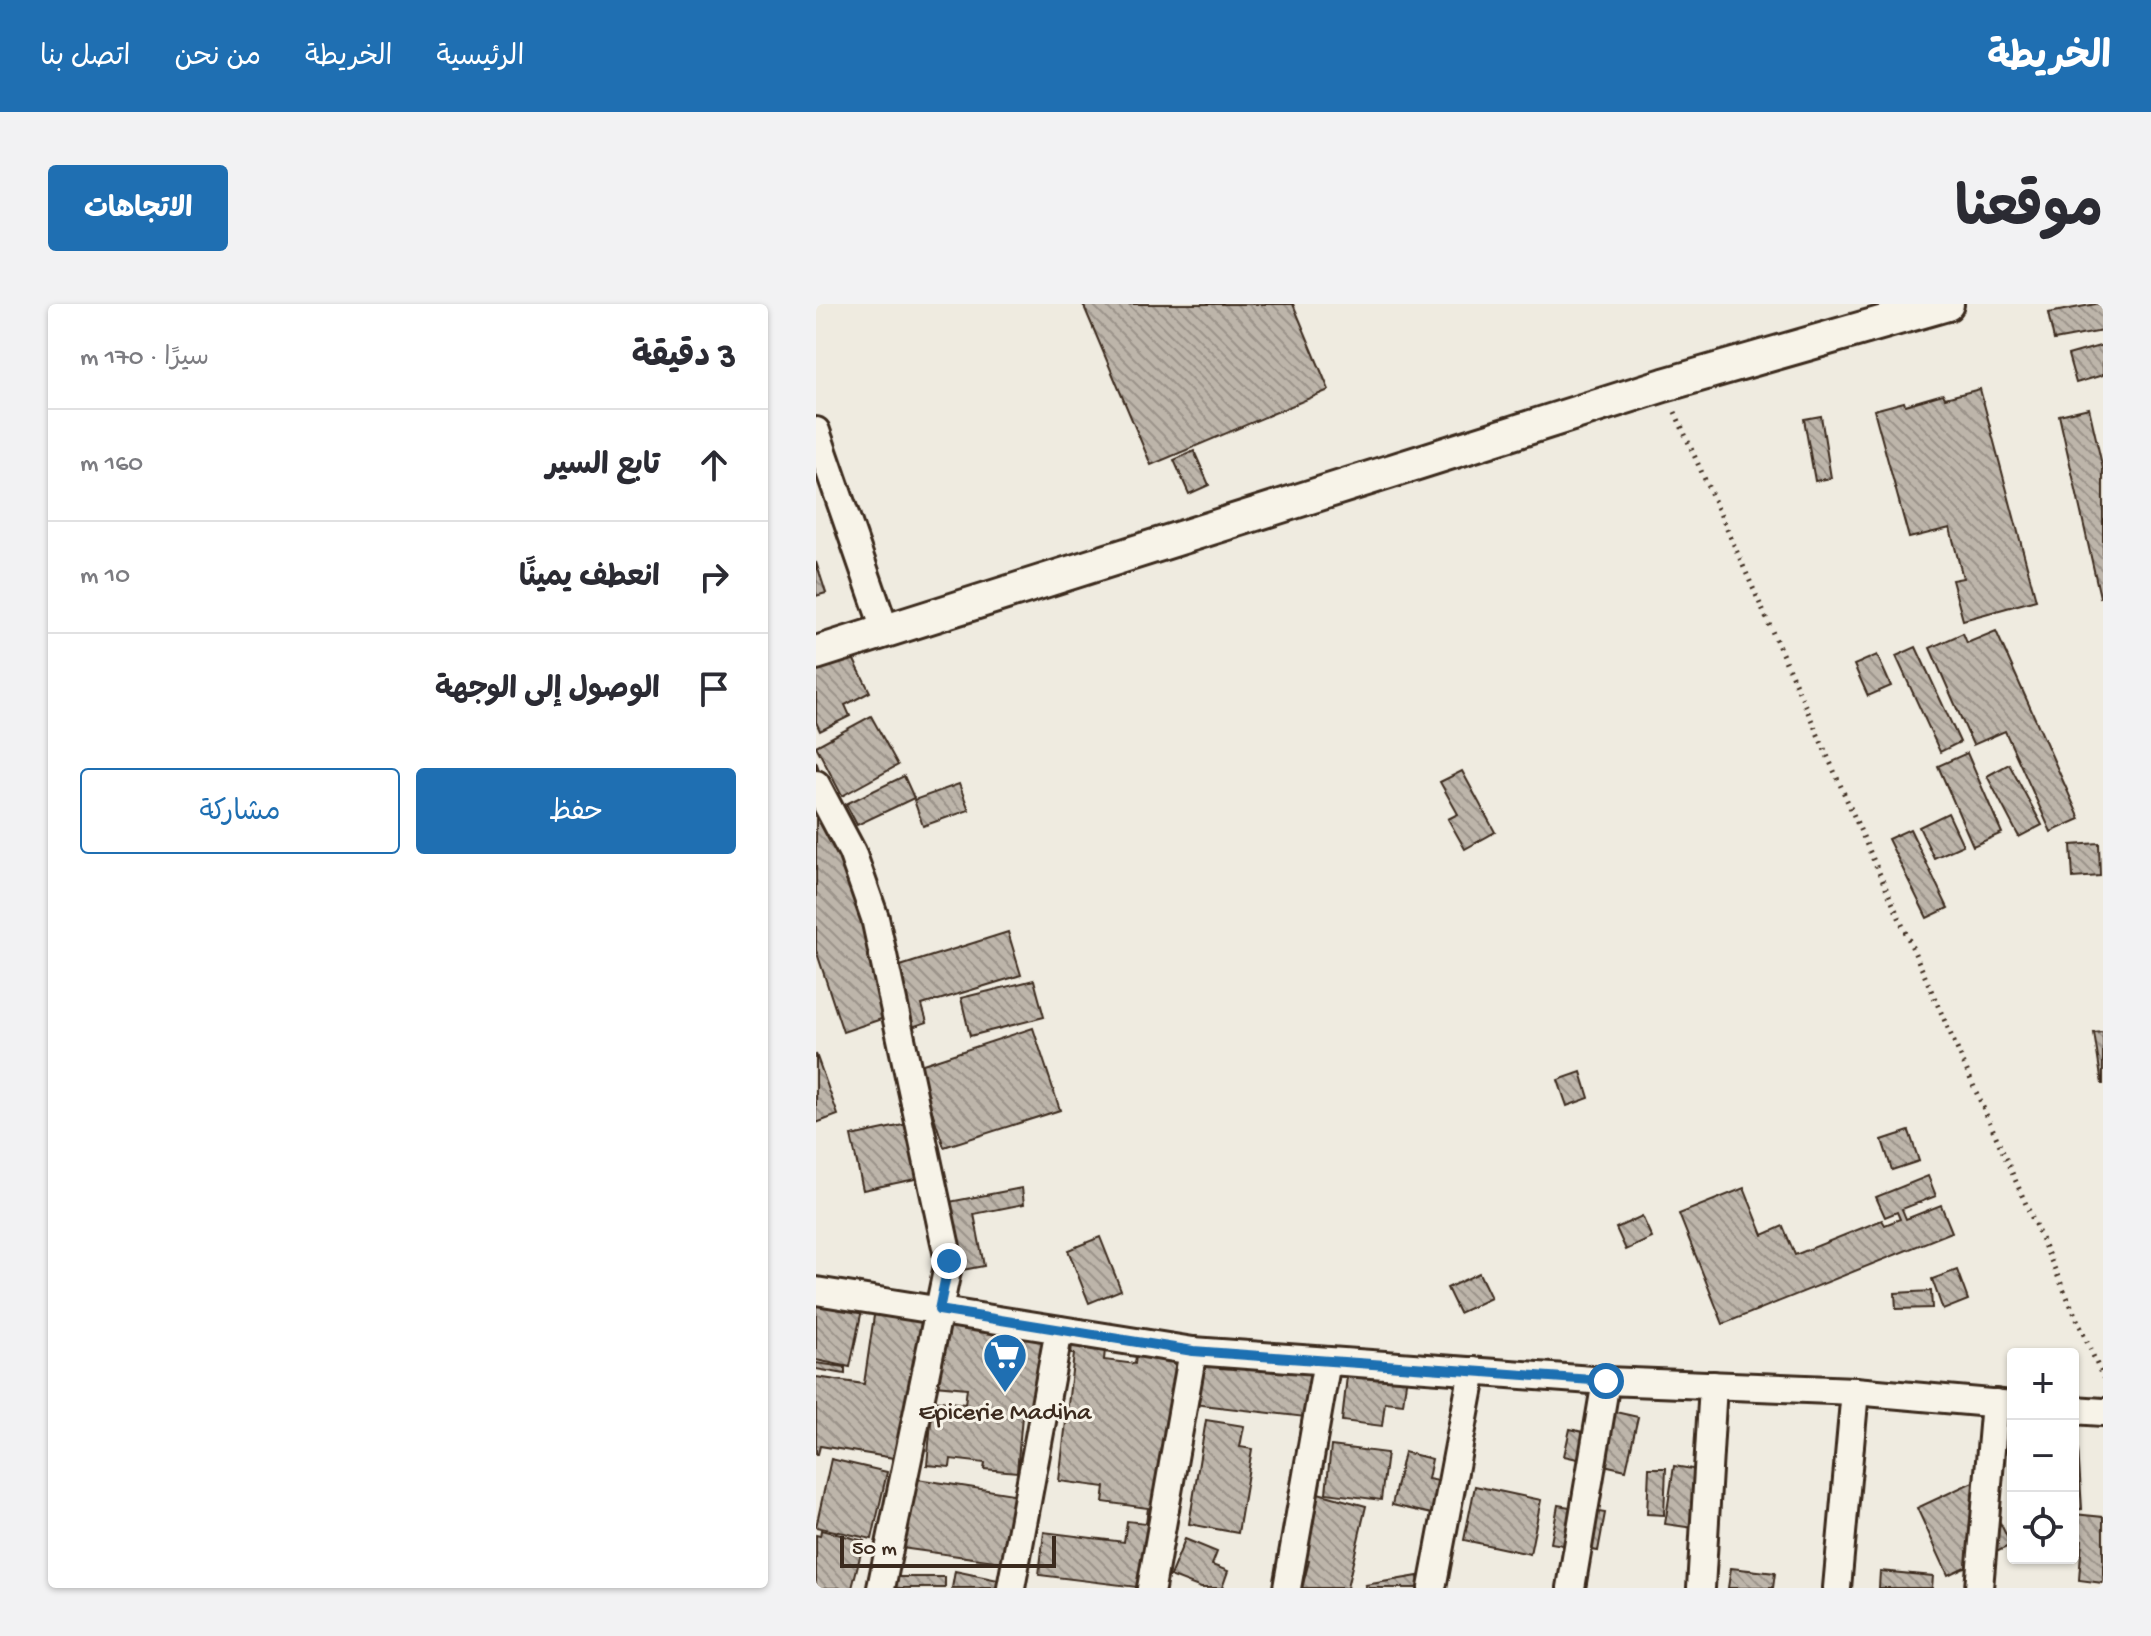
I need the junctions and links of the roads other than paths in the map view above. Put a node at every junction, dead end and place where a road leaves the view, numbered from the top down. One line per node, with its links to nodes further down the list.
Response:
1 (1947, 304): 3 (street)
2 (816, 431): 3 (street)
3 (885, 630): 4 (street)
4 (816, 653)
5 (816, 784): 7 (street)
6 (816, 1291): 7 (street)
7 (939, 1310): 8 (street); 18 (street)
8 (1059, 1330): 9 (street); 19 (street)
9 (1193, 1351): 10 (street); 20 (street)
10 (1327, 1361): 11 (street); 21 (street)
11 (1473, 1371): 12 (street); 22 (street)
12 (1606, 1381): 13 (street); 23 (street)
13 (1713, 1385): 14 (street); 24 (street)
14 (1855, 1391): 15 (street); 25 (street)
15 (2004, 1404): 26 (street)
16 (2079, 1410): 17 (street)
17 (2103, 1412)
18 (881, 1588)
19 (1011, 1588)
20 (1151, 1588)
21 (1287, 1588)
22 (1432, 1588)
23 (1571, 1588)
24 (1701, 1588)
25 (1837, 1588)
26 (1979, 1588)

